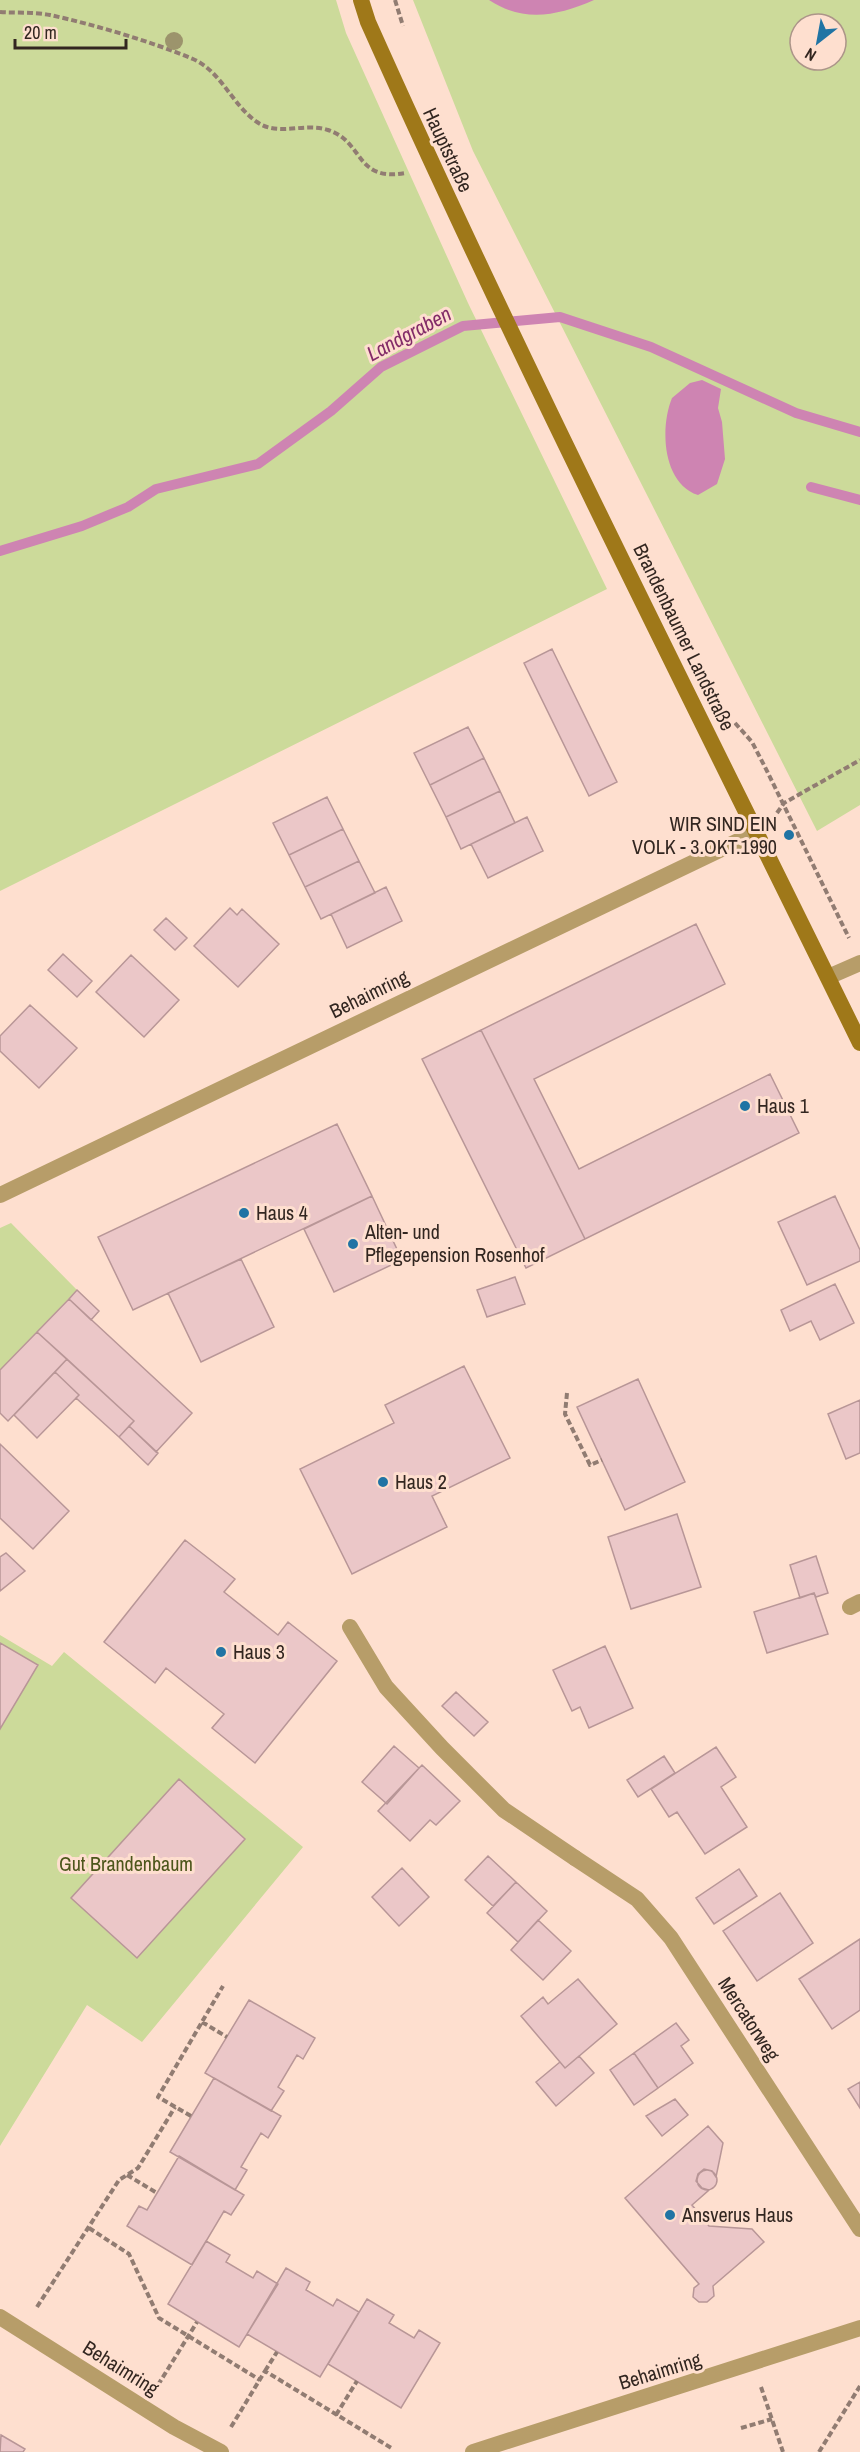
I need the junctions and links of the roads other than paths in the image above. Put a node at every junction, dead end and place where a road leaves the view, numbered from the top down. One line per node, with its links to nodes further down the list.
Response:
1 (361, 0): 2 (main road, Hauptstraße)
2 (502, 314): 3 (main road, Brandenbaumer Landstraße)
3 (757, 832): 5 (main road, Brandenbaumer Landstraße); 7 (street, Behaimring)
4 (860, 963): 5 (street)
5 (828, 977): 6 (main road, Brandenbaumer Landstraße)
6 (860, 1042)
7 (0, 1195)
8 (350, 1627): 9 (street, Mercatorweg)
9 (860, 2229)
10 (0, 2317): 12 (street, Behaimring)
11 (860, 2328): 13 (street, Behaimring)
12 (221, 2452)
13 (473, 2452)

